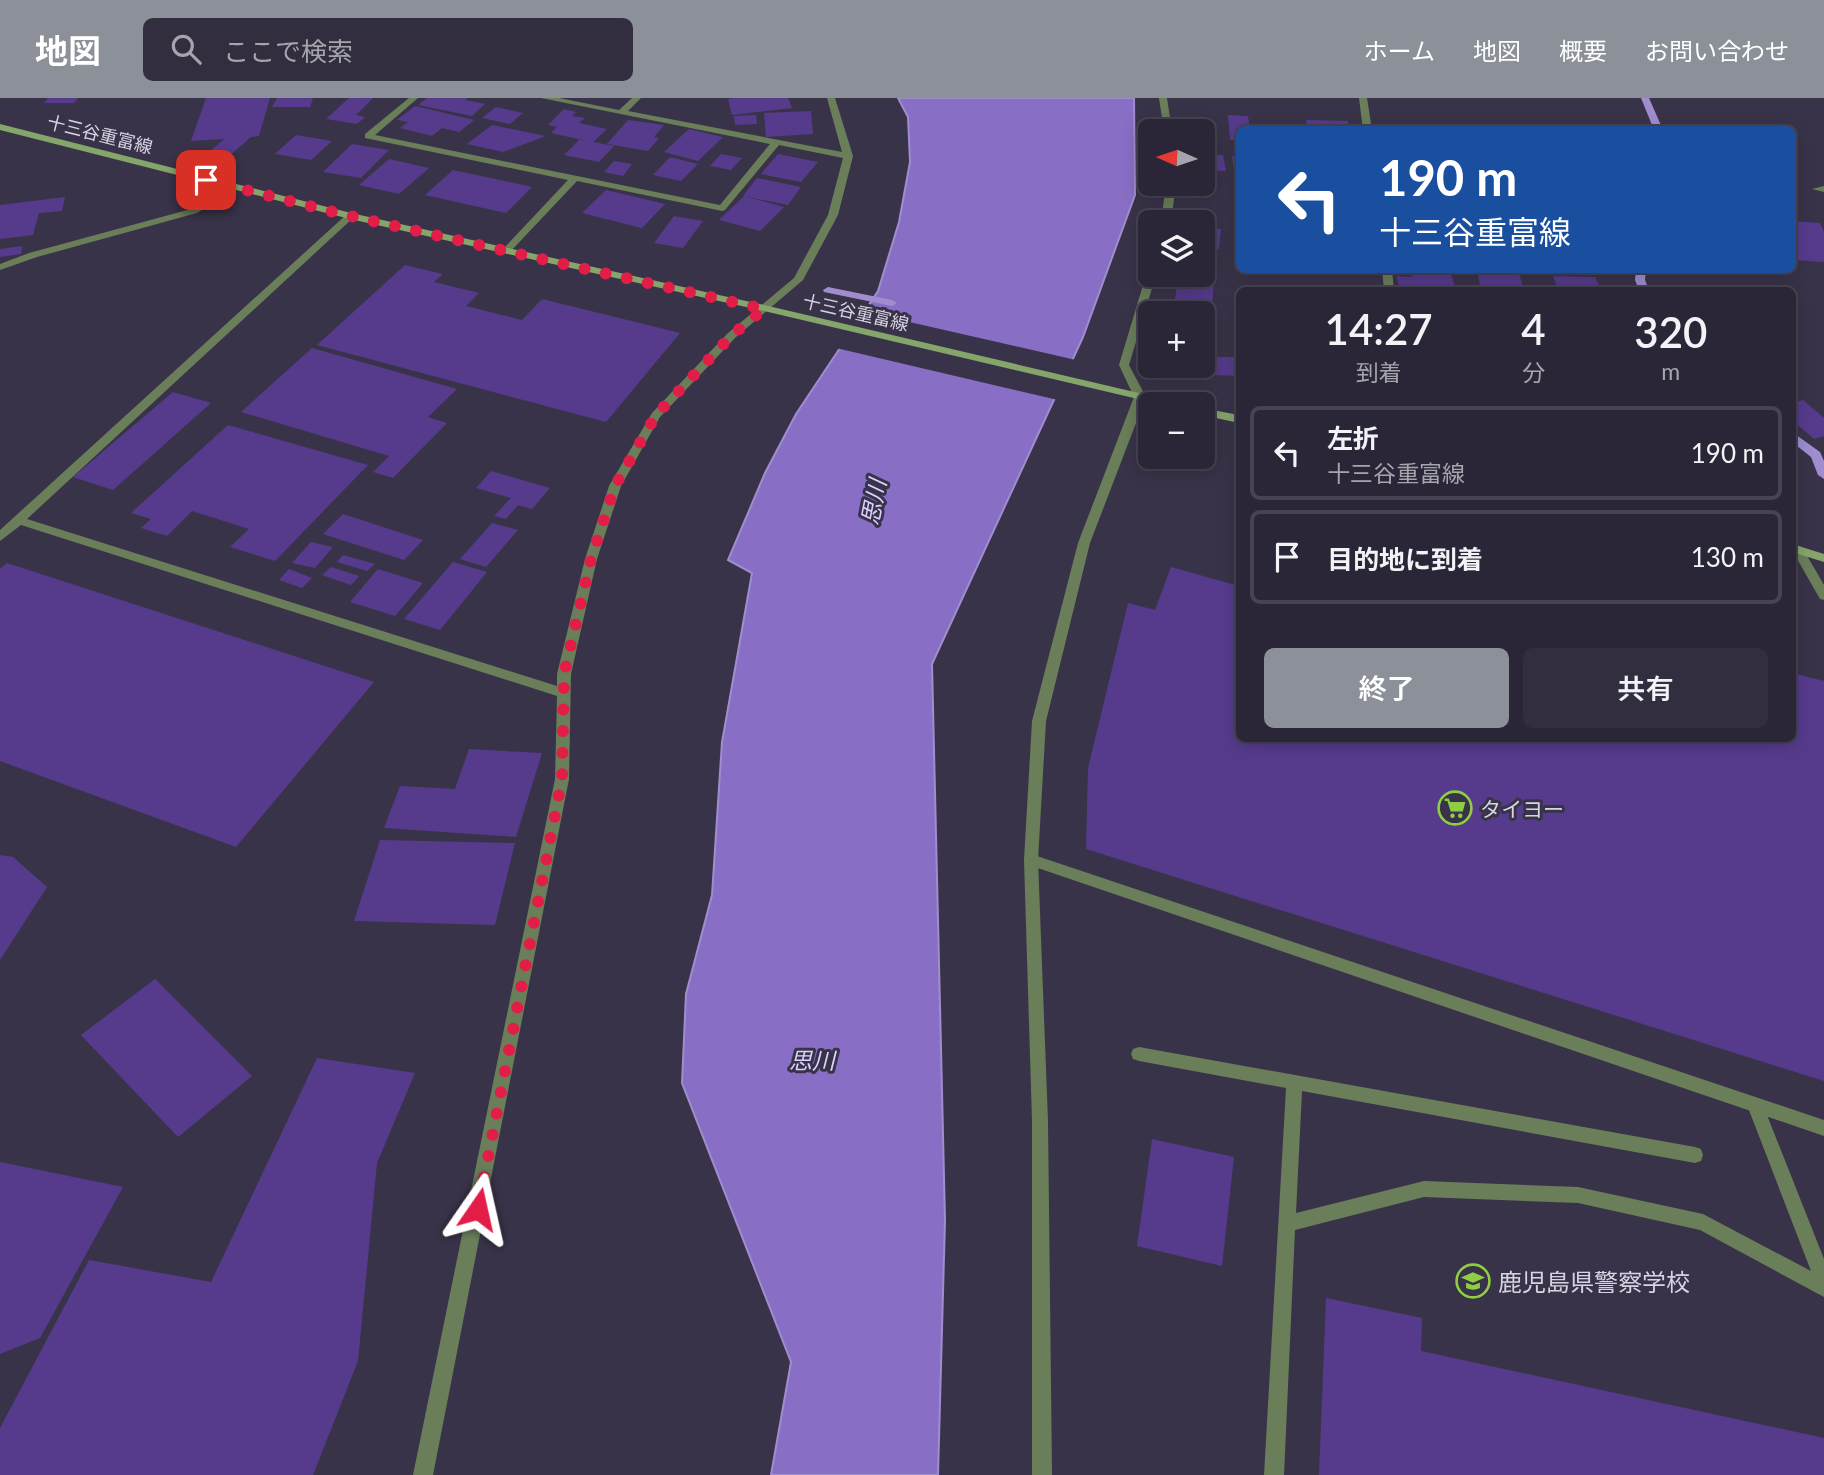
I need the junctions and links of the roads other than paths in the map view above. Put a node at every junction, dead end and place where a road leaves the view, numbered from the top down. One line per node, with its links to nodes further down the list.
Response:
1 (414, 98): 13 (street)
2 (545, 98): 7 (street)
3 (638, 98): 7 (street)
4 (831, 98): 12 (street)
5 (1163, 98): 8 (street)
6 (1363, 98): 9 (street)
7 (622, 112): 11 (street)
8 (1166, 119)
9 (1367, 126)
10 (0, 127): 14 (main road, 十三谷重富線)
11 (776, 143): 12 (street); 13 (street)
12 (848, 156): 19 (street)
13 (574, 179): 16 (street)
14 (232, 187): 15 (main road, 十三谷重富線); 17 (street)
15 (350, 216): 16 (main road, 十三谷重富線); 25 (street)
16 (507, 250): 19 (main road, 十三谷重富線)
17 (0, 267)
18 (1147, 287): 20 (street)
19 (764, 309): 21 (main road, 十三谷重富線); 31 (street)
20 (1138, 393)
21 (1138, 397)
22 (1138, 402): 32 (street)
23 (1215, 414): 24 (main road)
24 (1236, 418)
25 (19, 520): 26 (street); 31 (street)
26 (0, 537)
27 (1796, 549): 29 (main road)
28 (1796, 551): 30 (street)
29 (1824, 558)
30 (1824, 596)
31 (564, 693): 41 (street)
32 (1031, 860): 35 (street); 42 (street)
33 (1139, 1054): 34 (street)
34 (1294, 1082): 37 (street); 38 (street)
35 (1755, 1105): 36 (street); 39 (street)
36 (1824, 1128)
37 (1695, 1155)
38 (1287, 1224): 40 (street); 43 (street)
39 (1824, 1281)
40 (1824, 1288)
41 (423, 1475)
42 (1042, 1475)
43 (1274, 1475)

